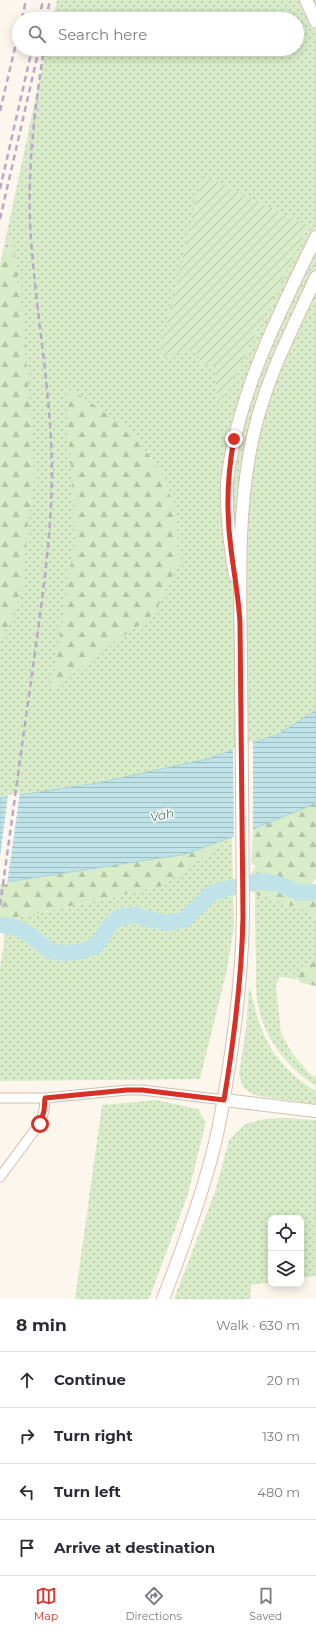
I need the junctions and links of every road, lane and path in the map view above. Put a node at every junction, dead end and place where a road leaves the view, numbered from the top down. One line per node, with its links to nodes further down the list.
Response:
1 (306, 0): 2 (main road)
2 (316, 22)
3 (316, 237): 5 (main road)
4 (316, 277): 5 (main road)
5 (240, 609): 8 (main road)
6 (0, 1098): 7 (street)
7 (45, 1098): 8 (street); 10 (street)
8 (224, 1100): 9 (main road); 11 (main road)
9 (316, 1111)
10 (0, 1177)
11 (163, 1299)

